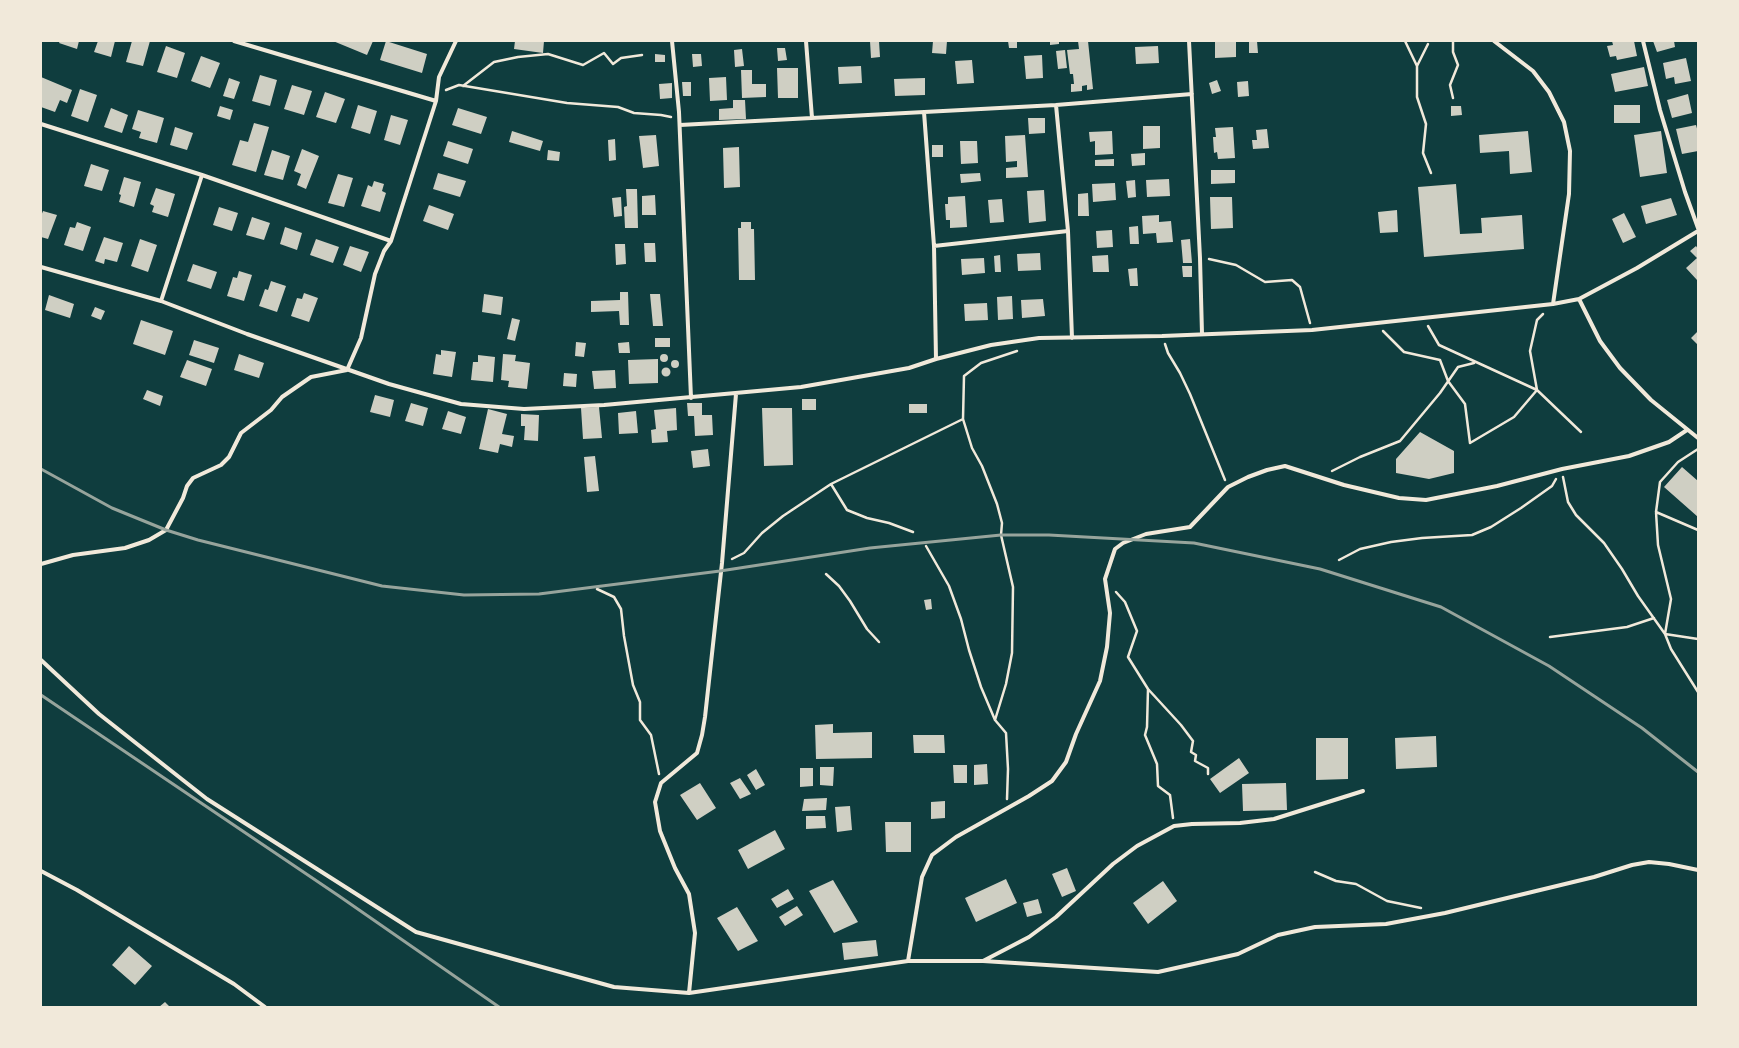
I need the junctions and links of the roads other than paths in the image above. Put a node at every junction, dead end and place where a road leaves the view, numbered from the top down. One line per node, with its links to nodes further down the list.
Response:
1 (234, 41): 9 (street)
2 (456, 41): 9 (street)
3 (672, 41): 14 (street)
4 (806, 41): 12 (street)
5 (1189, 41): 8 (street)
6 (1494, 41): 24 (street)
7 (1643, 41): 16 (street)
8 (1192, 94): 10 (street); 25 (street)
9 (436, 100): 19 (street)
10 (1056, 105): 11 (street); 17 (street)
11 (924, 112): 12 (street); 20 (street)
12 (812, 118): 14 (street)
13 (41, 124): 15 (street)
14 (680, 125): 30 (street)
15 (202, 175): 19 (street); 23 (street)
16 (1698, 228)
17 (1068, 231): 20 (street); 26 (street)
18 (1698, 231): 22 (street)
19 (391, 241): 28 (street)
20 (934, 246): 27 (street)
21 (41, 267): 23 (street)
22 (1579, 299): 24 (street); 31 (street)
23 (161, 301): 28 (street)
24 (1553, 304): 25 (street)
25 (1202, 334): 26 (street)
26 (1072, 338): 27 (street)
27 (936, 359): 29 (street)
28 (347, 370): 30 (street); 33 (street)
29 (736, 394): 30 (street); 40 (street)
30 (691, 398)
31 (1687, 430): 32 (street); 38 (street)
32 (1698, 438)
33 (41, 564)
34 (41, 660): 40 (street)
35 (1364, 791): 39 (street)
36 (41, 870): 41 (street)
37 (1698, 870): 39 (street)
38 (908, 961): 39 (street); 40 (street)
39 (983, 961)
40 (689, 993)
41 (266, 1007)

